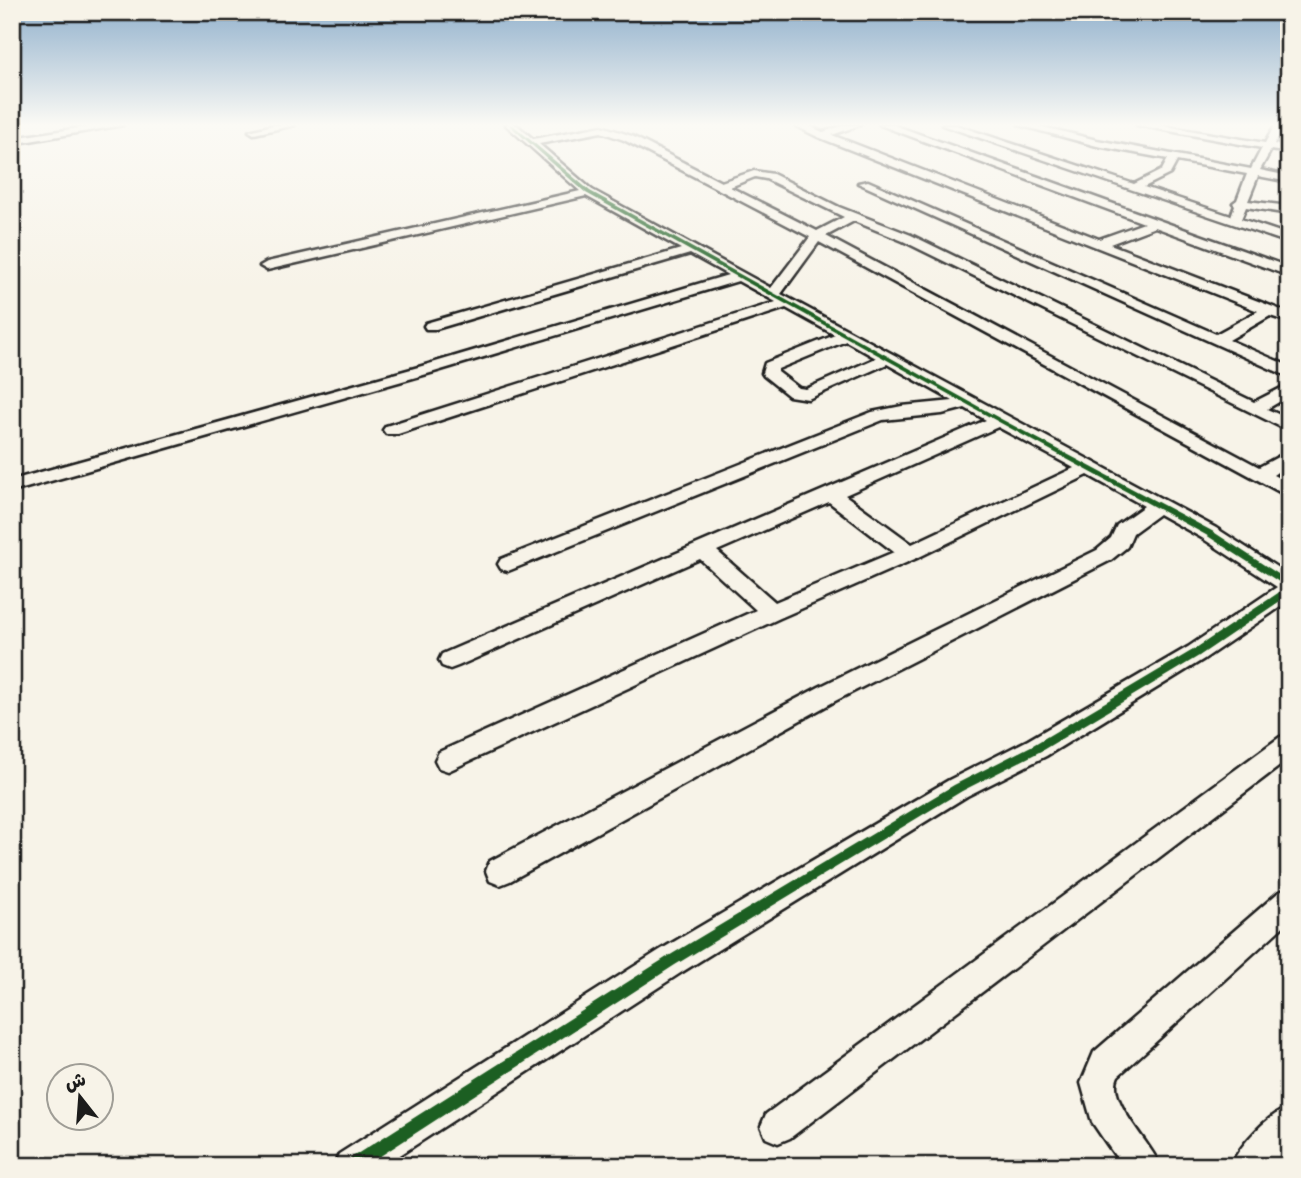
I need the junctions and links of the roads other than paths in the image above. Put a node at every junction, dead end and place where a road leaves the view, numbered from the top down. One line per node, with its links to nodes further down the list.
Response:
1 (575, 180): 13 (street)
2 (709, 180): 11 (street)
3 (737, 180): 11 (street)
4 (776, 180): 17 (street)
5 (908, 180): 14 (street)
6 (1037, 180): 19 (street)
7 (1115, 180): 12 (street)
8 (1151, 180): 12 (street)
9 (1250, 180): 15 (street)
10 (864, 183): 14 (street)
11 (721, 186): 20 (street)
12 (1136, 187): 18 (street)
13 (588, 192): 24 (street); 25 (street)
14 (950, 202): 23 (street); 34 (street)
15 (1239, 203): 16 (street); 18 (street)
16 (1289, 211)
17 (852, 217): 20 (street); 39 (street)
18 (1235, 220): 21 (street)
19 (1156, 223): 21 (street); 23 (street)
20 (817, 236): 28 (street); 45 (street)
21 (1235, 236): 22 (street); 26 (street)
22 (1289, 239)
23 (1100, 243): 30 (street)
24 (690, 250): 27 (street); 32 (street)
25 (267, 266)
26 (1289, 272)
27 (740, 276): 28 (street); 46 (street)
28 (774, 294): 29 (street)
29 (790, 302): 33 (street); 42 (street)
30 (1270, 310): 31 (street); 34 (street)
31 (1289, 318)
32 (431, 326)
33 (849, 335): 35 (street); 35 (street)
34 (1217, 340): 36 (street)
35 (888, 358): 38 (street)
36 (1289, 372)
37 (1289, 389): 39 (street)
38 (967, 402): 40 (street); 52 (street)
39 (1254, 409): 41 (street)
40 (999, 420): 44 (street); 48 (street)
41 (1289, 426)
42 (391, 429)
43 (1289, 456): 45 (street)
44 (1088, 468): 49 (street); 51 (street)
45 (1260, 475): 47 (street)
46 (12, 486)
47 (1289, 491)
48 (831, 494): 50 (street); 51 (street)
49 (1158, 506): 53 (street); 58 (street)
50 (703, 550): 54 (street); 55 (street)
51 (911, 553): 54 (street)
52 (508, 564)
53 (1289, 587): 62 (street)
54 (772, 612): 57 (street)
55 (450, 660)
56 (1289, 746): 61 (street)
57 (447, 760)
58 (500, 871)
59 (1289, 902): 63 (street)
60 (1289, 1124): 64 (street)
61 (778, 1126)
62 (351, 1166)
63 (1143, 1166)
64 (1248, 1166)

